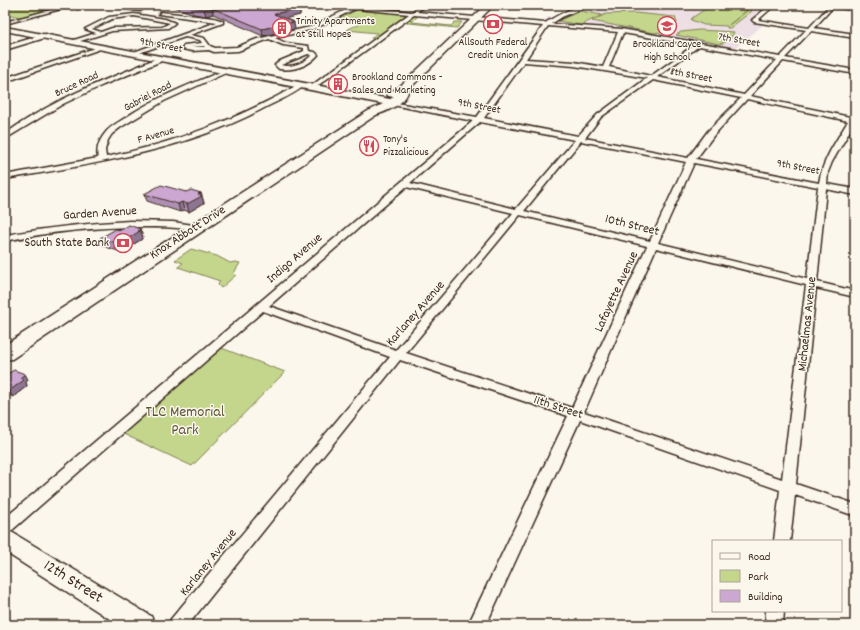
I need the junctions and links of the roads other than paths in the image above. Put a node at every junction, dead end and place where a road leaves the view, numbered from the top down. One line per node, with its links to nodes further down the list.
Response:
1 (74, 5): 15 (street)
2 (113, 5): 3 (street); 11 (street)
3 (121, 5)
4 (424, 5): 13 (street)
5 (490, 5): 14 (main road)
6 (588, 5): 16 (street, Indigo Avenue)
7 (773, 5): 18 (street)
8 (832, 5): 10 (main road); 18 (street, Lafayette Avenue)
9 (352, 6): 13 (street, 7th Street); 24 (street)
10 (855, 8)
11 (148, 11)
12 (155, 12): 21 (street)
13 (412, 13): 14 (street, 7th Street); 42 (street)
14 (476, 18): 16 (street, 7th Street); 44 (main road)
15 (5, 23)
16 (547, 24): 19 (street, 7th Street); 35 (street, Indigo Avenue)
17 (5, 29): 22 (main road, 9th Street)
18 (811, 29): 23 (street); 34 (street, Lafayette Avenue)
19 (621, 31): 26 (street, 7th Street); 36 (street)
20 (102, 33): 20 (street); 25 (street)
21 (185, 35): 29 (street); 31 (street)
22 (46, 36): 25 (main road, 9th Street); 28 (street)
23 (855, 36)
24 (269, 38): 29 (street); 30 (street)
25 (74, 41): 27 (main road, 9th Street)
26 (699, 44): 34 (street, 7th Street); 39 (street, Karlaney Avenue)
27 (103, 47): 31 (main road, 9th Street); 40 (street)
28 (5, 48)
29 (220, 50): 32 (street)
30 (307, 52): 30 (street)
31 (134, 53): 33 (main road, 9th Street)
32 (226, 57)
33 (162, 59): 37 (main road, 9th Street); 47 (street, Bruce Road)
34 (782, 59): 38 (street, 7th Street); 43 (street, Lafayette Avenue)
35 (523, 60): 36 (street, 8th Street); 46 (street, Indigo Avenue)
36 (605, 69): 39 (street, 8th Street)
37 (227, 71): 41 (main road, 9th Street); 49 (street, Gabriel Road)
38 (855, 72)
39 (651, 78): 43 (street, 8th Street); 48 (street, Karlaney Avenue)
40 (5, 80)
41 (302, 85): 42 (main road, 9th Street); 49 (street, F Avenue)
42 (313, 87): 44 (main road, 9th Street)
43 (745, 97): 45 (street, 8th Street); 50 (street, Lafayette Avenue)
44 (389, 102): 46 (street, 9th Street); 56 (main road, Knox Abbott Drive)
45 (854, 118): 53 (street, Michaelmas Avenue)
46 (480, 119): 48 (street, 9th Street); 52 (street, Indigo Avenue)
47 (5, 137)
48 (580, 139): 50 (street, 9th Street); 55 (street, Karlaney Avenue)
49 (103, 160): 51 (street, F Avenue)
50 (691, 160): 53 (street, 9th Street); 58 (street, Lafayette Avenue)
51 (5, 177)
52 (404, 184): 55 (street, 10th Street); 61 (street, Indigo Avenue)
53 (823, 186): 54 (street, 9th Street); 59 (street, Michaelmas Avenue)
54 (855, 192)
55 (519, 212): 58 (street, 10th Street); 63 (street, Karlaney Avenue)
56 (197, 228): 57 (street, Garden Avenue); 62 (main road, Knox Abbott Drive)
57 (5, 238)
58 (653, 245): 59 (street, 10th Street); 64 (street, Lafayette Avenue)
59 (812, 284): 60 (street, 10th Street); 65 (street, Michaelmas Avenue)
60 (855, 294)
61 (261, 307): 63 (street, 11th Street); 67 (street, Indigo Avenue)
62 (5, 354)
63 (398, 355): 64 (street, 11th Street); 72 (street, Karlaney Avenue)
64 (576, 414): 65 (street, 11th Street); 73 (street, Lafayette Avenue)
65 (789, 487): 66 (street, 11th Street); 69 (street, Michaelmas Avenue)
66 (855, 510)
67 (5, 526)
68 (5, 540): 71 (main road, 12th Street)
69 (782, 540)
70 (775, 612): 74 (street)
71 (142, 625)
72 (177, 625)
73 (477, 625)
74 (774, 625)

